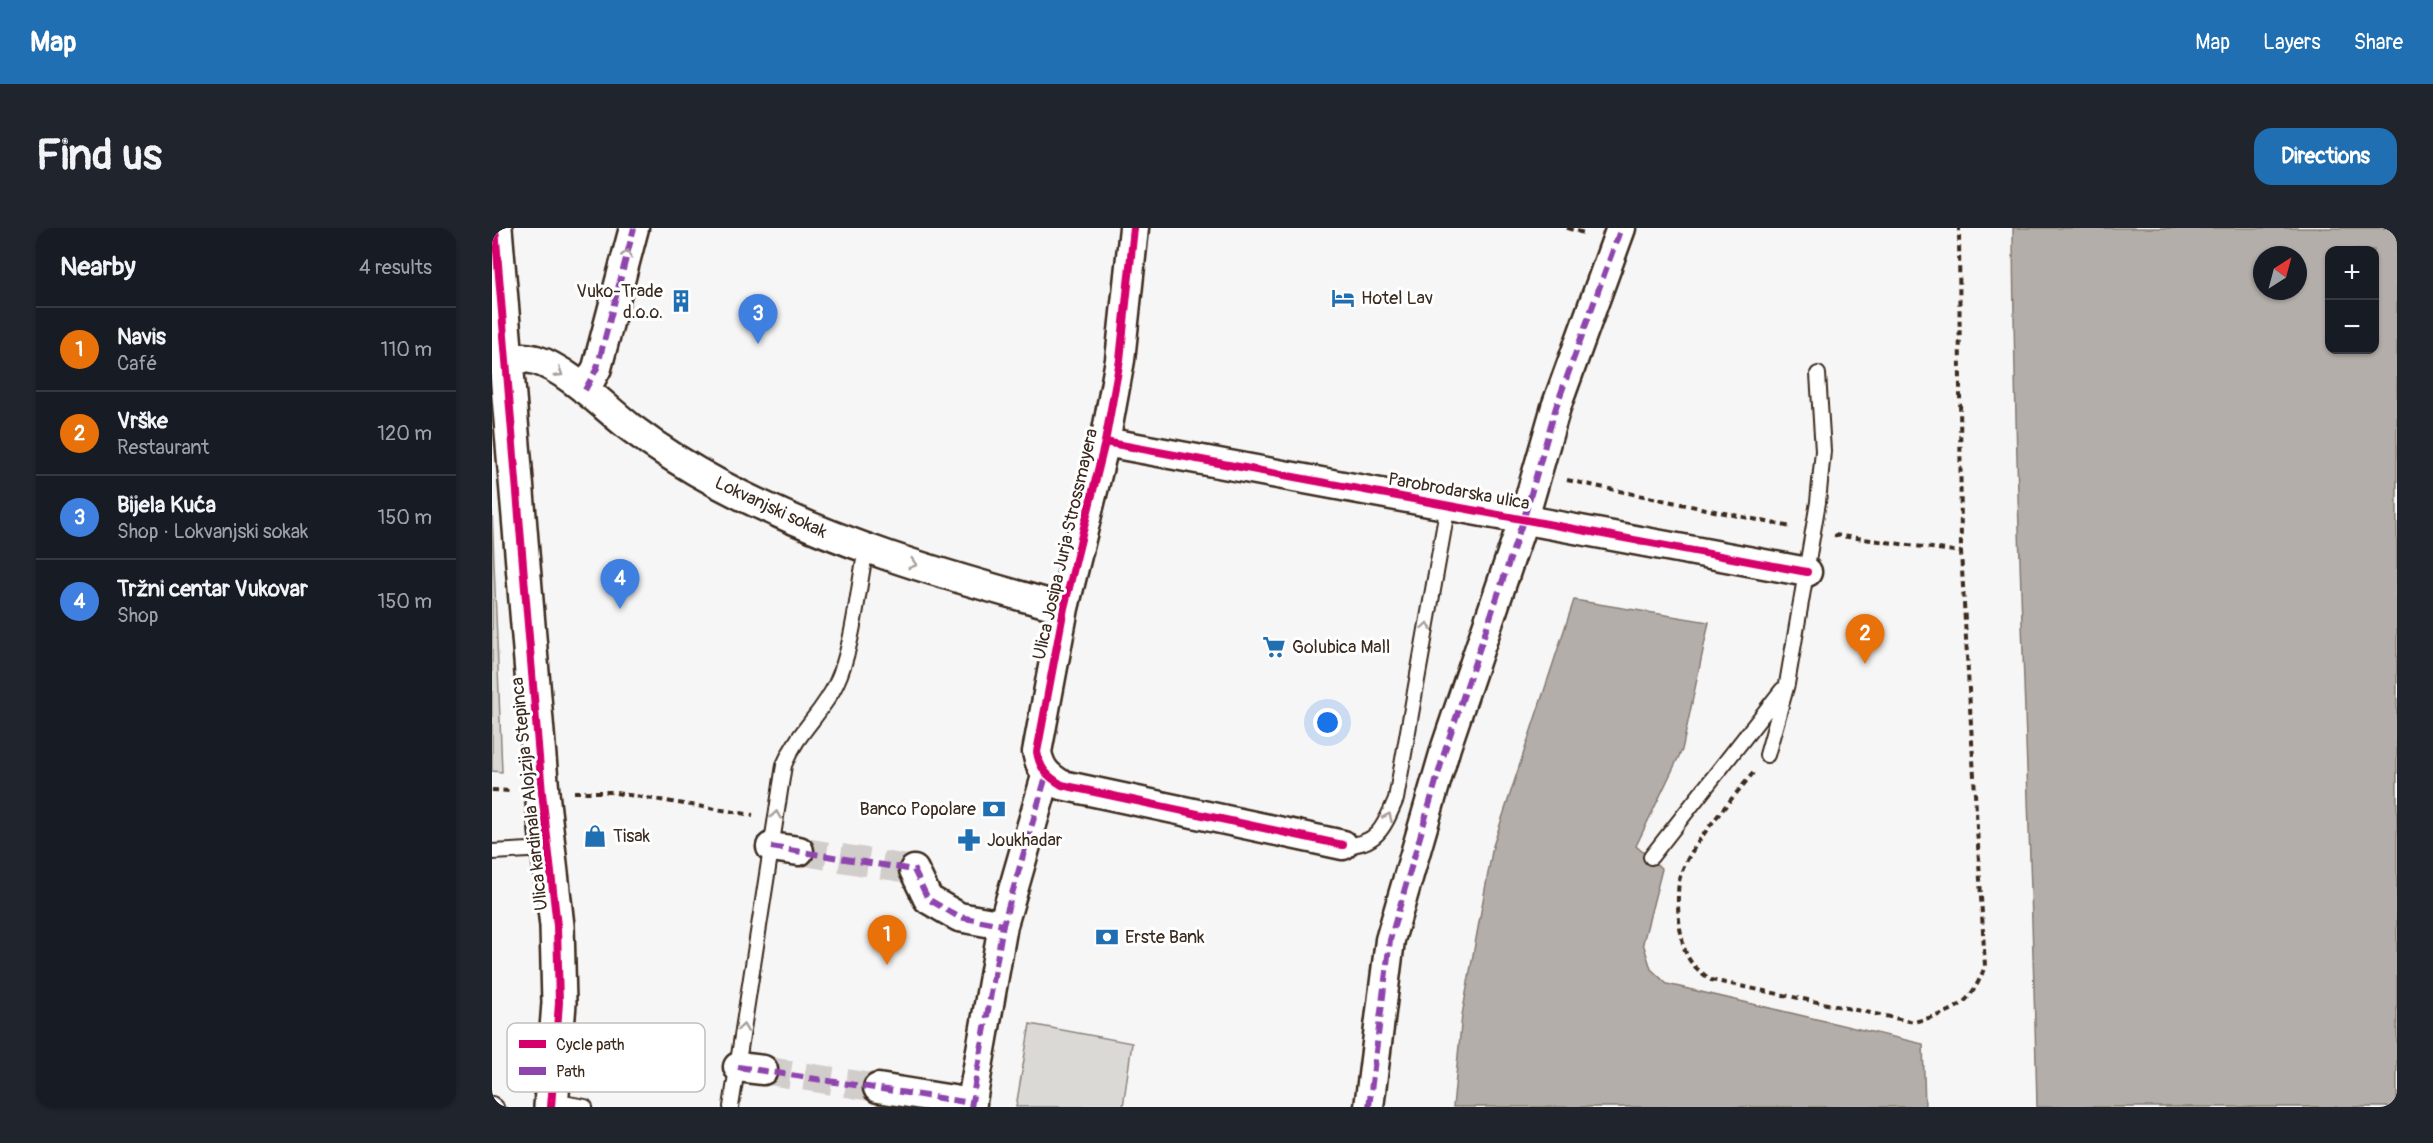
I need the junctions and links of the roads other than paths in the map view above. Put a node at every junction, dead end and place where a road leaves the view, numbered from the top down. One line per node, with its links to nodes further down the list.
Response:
1 (634, 228): 8 (street, one-way to 1)
2 (1134, 228): 9 (street, Ulica Josipa Jurja Strossmayera)
3 (1621, 228): 11 (street)
4 (494, 245): 5 (main road, Ulica kardinala Alojzija Stepinca)
5 (496, 312): 6 (main road, Ulica kardinala Alojzija Stepinca)
6 (504, 357): 8 (street, Lokvanjski sokak, one-way to 8); 20 (main road, Ulica kardinala Alojzija Stepinca)
7 (1818, 374): 13 (lane)
8 (585, 390): 12 (street, Lokvanjski sokak)
9 (1105, 442): 10 (street, Parobrodarska ulica); 14 (street, Ulica Josipa Jurja Strossmayera)
10 (1448, 505): 11 (street, Parobrodarska ulica); 18 (lane, one-way to 10)
11 (1524, 518): 13 (street, Parobrodarska ulica); 34 (street)
12 (866, 549): 14 (street, Lokvanjski sokak, one-way to 14); 19 (lane, one-way to 12)
13 (1807, 572): 15 (lane)
14 (1064, 608): 17 (street, Ulica Josipa Jurja Strossmayera)
15 (1787, 684): 16 (lane); 23 (lane)
16 (1767, 755)
17 (1047, 776): 18 (street); 25 (street)
18 (1343, 845)
19 (771, 847): 21 (street); 33 (lane, one-way to 19)
20 (548, 849): 22 (lane); 26 (main road, Ulica kardinala Alojzija Stepinca)
21 (799, 851)
22 (492, 852)
23 (1651, 857)
24 (914, 870): 25 (street)
25 (1003, 925): 30 (street)
26 (557, 1023)
27 (878, 1089): 30 (street)
28 (492, 1104): 31 (lane)
29 (551, 1104): 32 (lane)
30 (971, 1105)
31 (496, 1107)
32 (585, 1107)
33 (731, 1107)
34 (1369, 1107)

